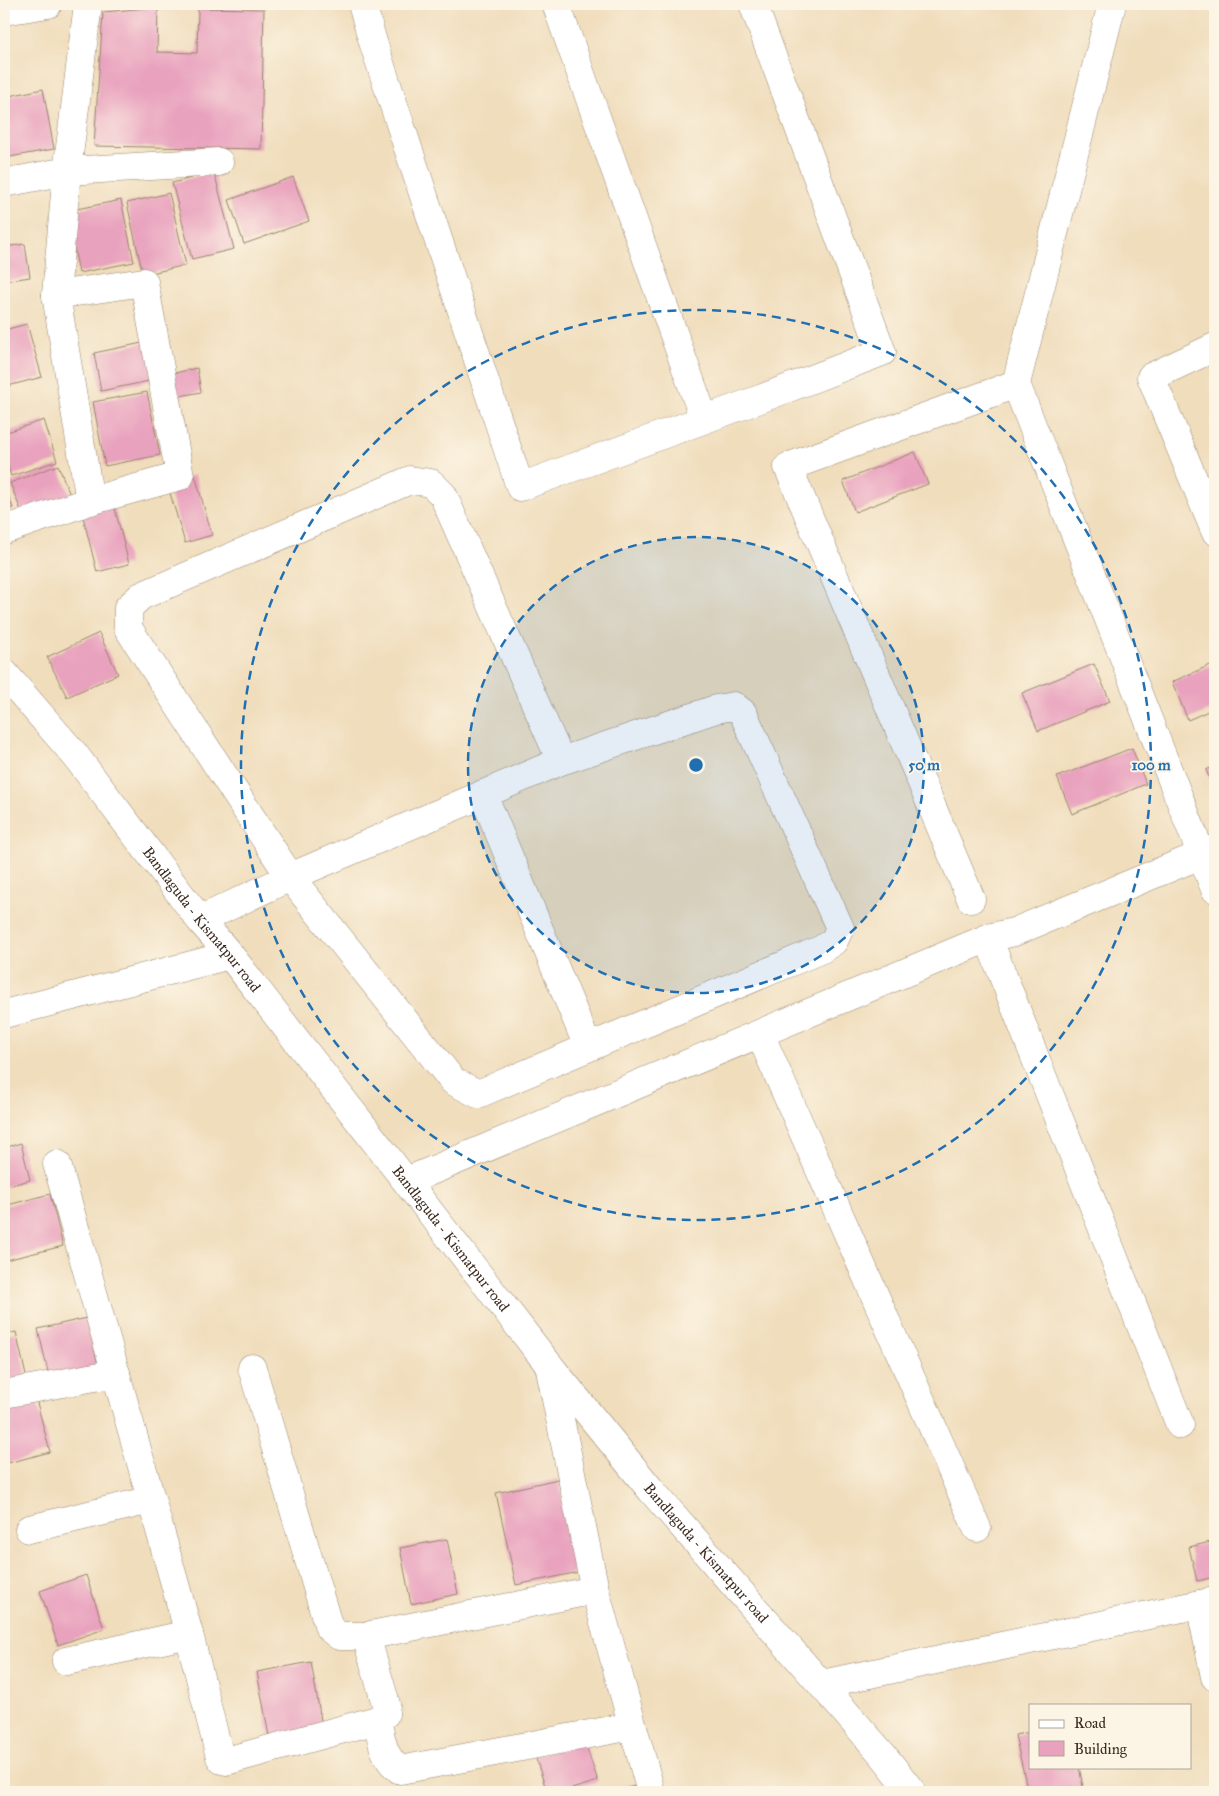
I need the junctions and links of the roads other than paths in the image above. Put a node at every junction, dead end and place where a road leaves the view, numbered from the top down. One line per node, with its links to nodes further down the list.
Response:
1 (48, 4): 7 (street)
2 (88, 4): 9 (street)
3 (362, 4): 14 (street)
4 (556, 4): 14 (street)
5 (754, 4): 14 (street)
6 (1112, 4): 13 (street)
7 (4, 11)
8 (219, 162): 9 (street)
9 (67, 171): 10 (street); 11 (street)
10 (4, 183)
11 (56, 295): 15 (street); 15 (street)
12 (1215, 347): 17 (street)
13 (1016, 384): 21 (street); 24 (street)
14 (704, 419)
15 (90, 501): 16 (street)
16 (4, 530)
17 (1215, 531)
18 (4, 673): 25 (street, Bandlaguda - Kismatpur road)
19 (561, 761): 20 (street); 22 (street); 30 (street)
20 (483, 794): 22 (street); 30 (street)
21 (1208, 851): 23 (street); 26 (street)
22 (290, 877): 25 (street); 30 (street)
23 (1215, 889)
24 (970, 899)
25 (200, 920): 27 (street, Bandlaguda - Kismatpur road)
26 (988, 938): 29 (street); 37 (street)
27 (230, 955): 28 (street); 32 (street, Bandlaguda - Kismatpur road)
28 (4, 1014)
29 (760, 1034): 32 (street); 39 (street)
30 (588, 1048)
31 (57, 1164): 35 (street)
32 (408, 1181): 33 (street, Bandlaguda - Kismatpur road)
33 (549, 1365): 41 (street); 47 (street, Bandlaguda - Kismatpur road)
34 (252, 1368): 44 (street)
35 (116, 1373): 36 (street); 38 (street)
36 (4, 1394)
37 (1180, 1425)
38 (151, 1500): 40 (street); 43 (street)
39 (977, 1528)
40 (29, 1529)
41 (594, 1590): 44 (street); 49 (street)
42 (1208, 1603): 46 (street); 47 (street)
43 (189, 1634): 45 (street); 48 (street)
44 (366, 1636): 48 (street)
45 (66, 1661)
46 (1215, 1678)
47 (822, 1684): 51 (street, Bandlaguda - Kismatpur road)
48 (377, 1720): 49 (street)
49 (632, 1726): 50 (street)
50 (651, 1792)
51 (912, 1792)

